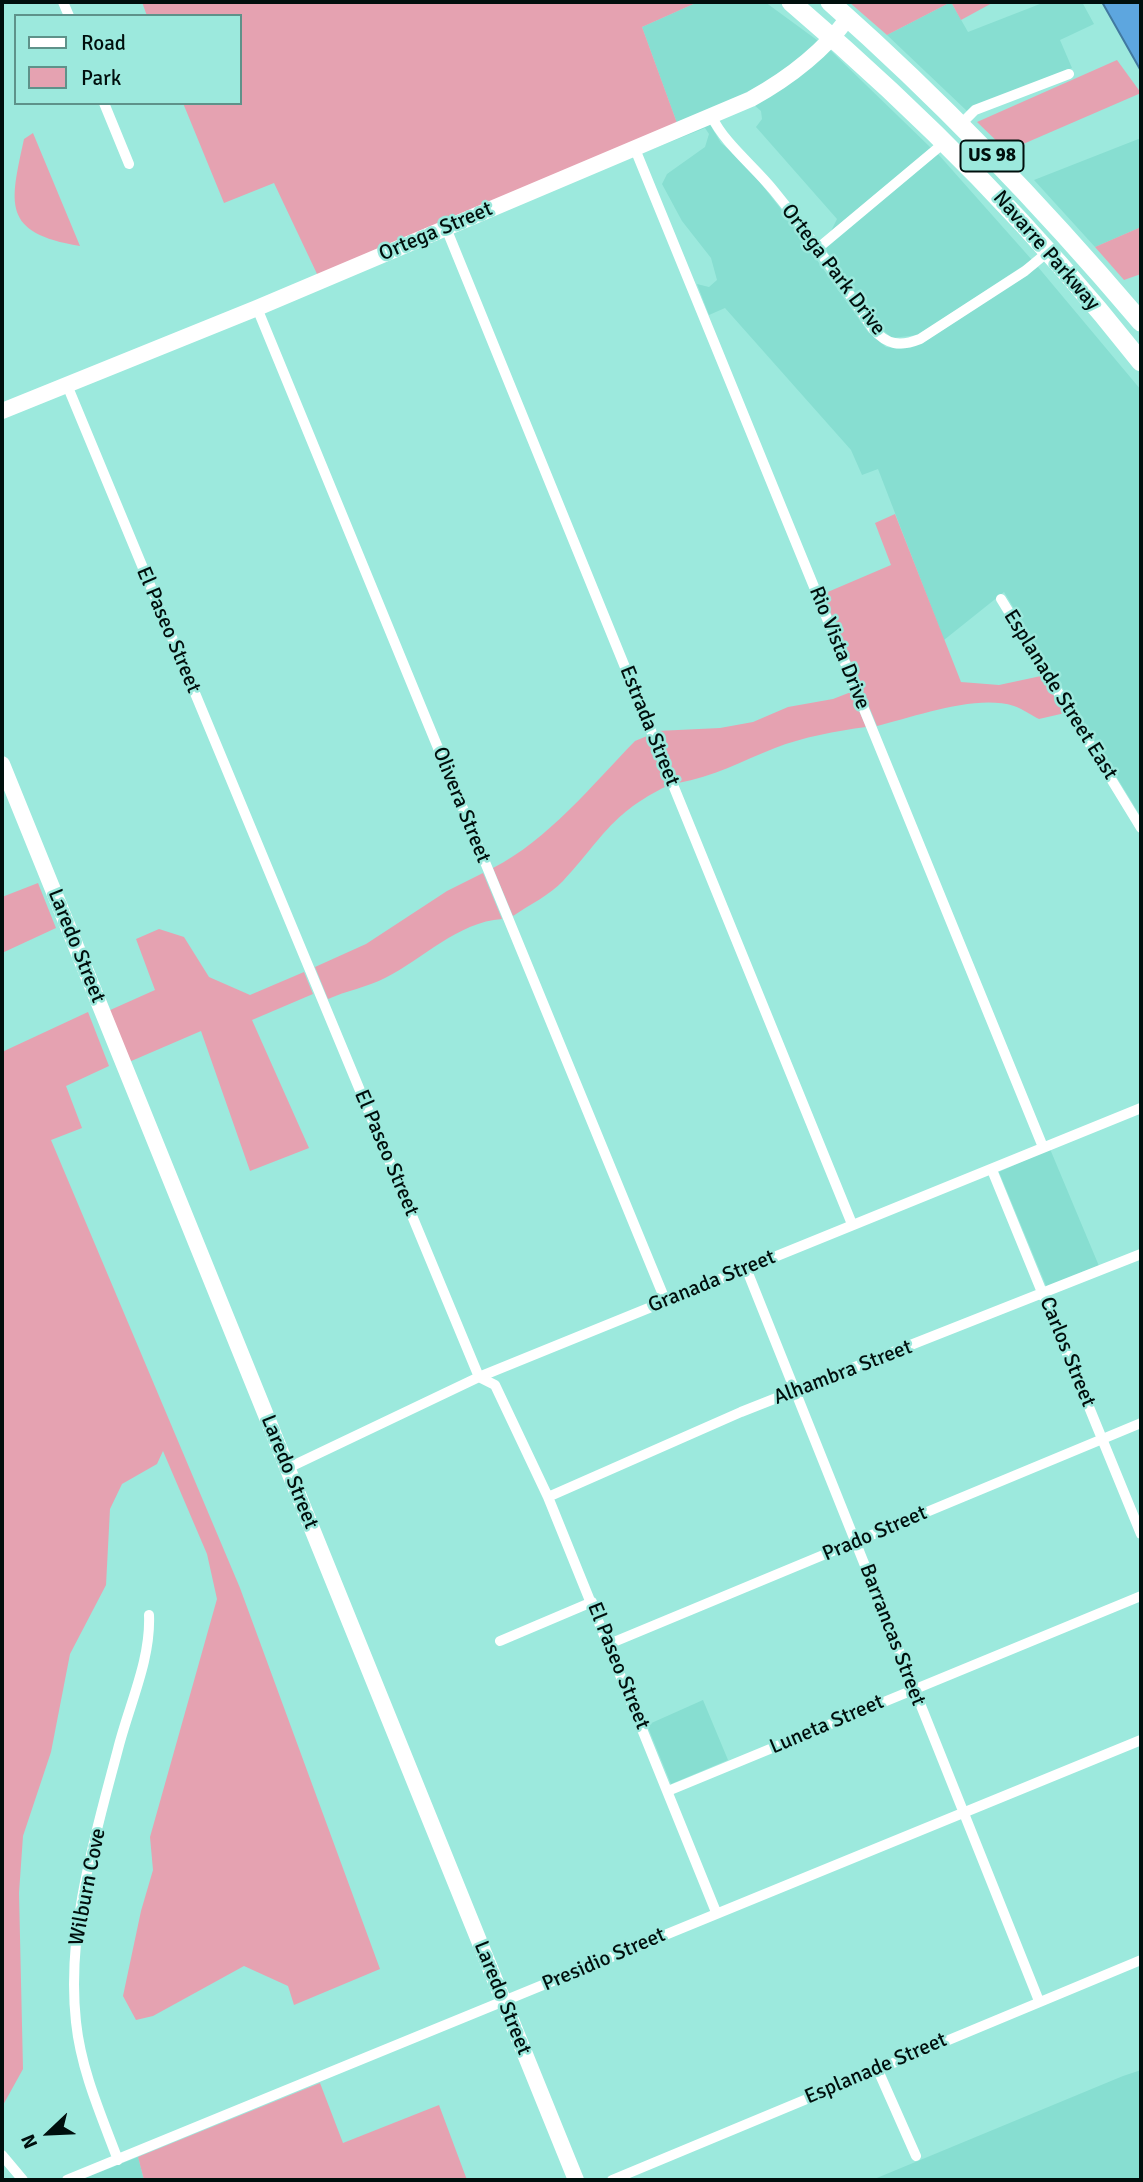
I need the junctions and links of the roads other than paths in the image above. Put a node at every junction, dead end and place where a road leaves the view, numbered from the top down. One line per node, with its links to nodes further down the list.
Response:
1 (791, 2): 4 (highway, Navarre Parkway / US 98)
2 (830, 2): 3 (highway, Navarre Parkway / US 98)
3 (848, 18): 4 (street, Ortega Street); 8 (highway, Navarre Parkway / US 98)
4 (833, 38): 7 (street, Ortega Street); 9 (highway, Navarre Parkway / US 98)
5 (1069, 74): 8 (street)
6 (105, 105): 11 (street)
7 (712, 117): 10 (street, Ortega Street); 13 (street, Ortega Park Drive)
8 (961, 124): 16 (highway, Navarre Parkway / US 98)
9 (945, 142): 13 (street); 14 (highway, Navarre Parkway / US 98)
10 (635, 149): 12 (street, Ortega Street); 24 (street, Rio Vista Drive)
11 (129, 164)
12 (446, 228): 15 (street, Ortega Street); 26 (street, Estrada Street)
13 (817, 248): 14 (street, Ortega Park Drive)
14 (1049, 251): 17 (highway, Navarre Parkway / US 98)
15 (257, 308): 18 (street, Ortega Street); 30 (street, Olivera Street)
16 (1141, 322)
17 (1141, 362)
18 (67, 385): 19 (street, Ortega Street); 31 (street, El Paseo Street)
19 (2, 411)
20 (1001, 599): 22 (street, Esplanade Street East)
21 (2, 764): 35 (street, Laredo Street)
22 (1141, 828)
23 (1141, 1108): 24 (street, Granada Street)
24 (1043, 1147): 25 (street, Granada Street)
25 (992, 1170): 26 (street, Granada Street); 29 (street, Carlos Street)
26 (852, 1224): 28 (street, Granada Street)
27 (1141, 1254): 29 (street, Alhambra Street)
28 (746, 1268): 30 (street, Granada Street); 32 (street, Barrancas Street)
29 (1043, 1294): 32 (street, Alhambra Street); 34 (street, Carlos Street)
30 (666, 1302): 31 (street, Granada Street)
31 (478, 1377): 35 (street, Granada Street); 36 (street, El Paseo Street)
32 (797, 1391): 36 (street, Alhambra Street); 38 (street, Barrancas Street)
33 (1141, 1423): 34 (street, Prado Street)
34 (1102, 1439): 37 (street, Carlos Street); 38 (street, Prado Street)
35 (288, 1468): 51 (street, Laredo Street)
36 (548, 1497): 40 (street, El Paseo Street)
37 (1141, 1534)
38 (855, 1542): 43 (street, Prado Street); 44 (street, Barrancas Street)
39 (1141, 1596): 44 (street, Luneta Street)
40 (592, 1602): 42 (street); 43 (street, El Paseo Street)
41 (149, 1615): 55 (street, Wilburn Cove)
42 (500, 1641)
43 (609, 1644): 46 (street, El Paseo Street)
44 (912, 1689): 46 (street, Luneta Street); 47 (street, Barrancas Street)
45 (1141, 1740): 47 (street, Presidio Street)
46 (668, 1791): 48 (street, El Paseo Street)
47 (961, 1812): 48 (street, Presidio Street); 50 (street, Barrancas Street)
48 (716, 1912): 51 (street, Presidio Street)
49 (1141, 1960): 50 (street, Esplanade Street)
50 (1039, 2001): 52 (street, Esplanade Street)
51 (504, 2003): 55 (street, Presidio Street); 58 (street, Laredo Street)
52 (877, 2068): 54 (street); 59 (street, Esplanade Street)
53 (2, 2155): 56 (street)
54 (916, 2156)
55 (118, 2160): 57 (street, Presidio Street)
56 (23, 2180)
57 (67, 2180)
58 (576, 2180)
59 (612, 2180)

